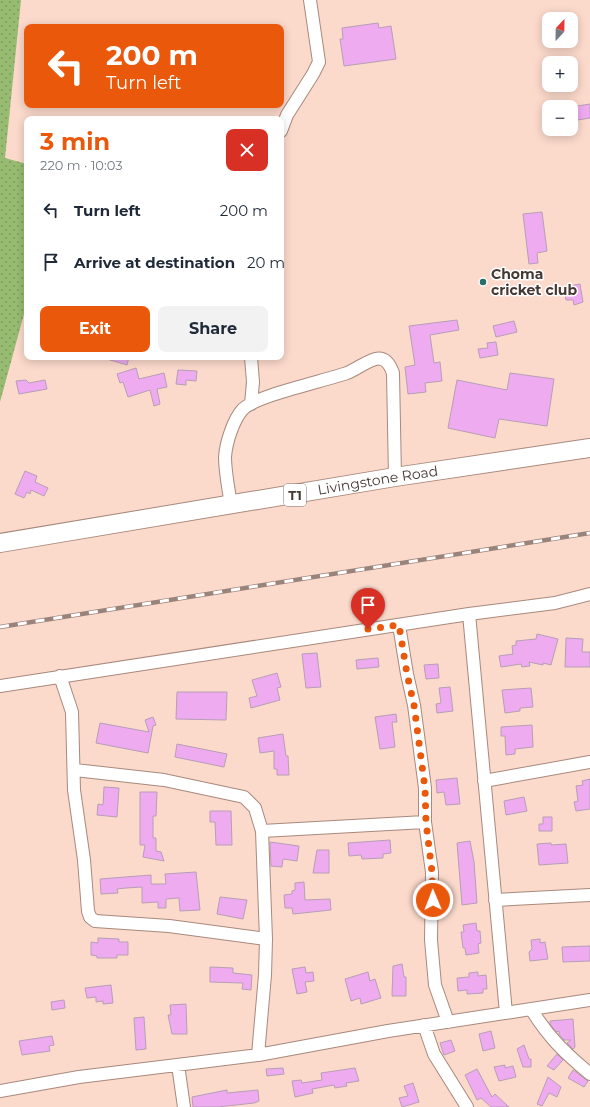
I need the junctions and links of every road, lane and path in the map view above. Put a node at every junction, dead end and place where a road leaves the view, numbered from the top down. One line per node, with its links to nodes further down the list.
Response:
1 (310, 0): 2 (street)
2 (284, 123)
3 (251, 360): 4 (street)
4 (252, 404): 6 (street); 7 (street)
5 (590, 448): 6 (highway, Livingstone Road / T1)
6 (396, 477): 7 (highway, Livingstone Road / T1)
7 (231, 506): 8 (highway, Livingstone Road / T1)
8 (0, 543)
9 (590, 594): 10 (street)
10 (469, 614): 11 (street); 16 (street)
11 (399, 625): 12 (street); 17 (street)
12 (60, 676): 13 (street); 15 (street)
13 (0, 686)
14 (590, 762): 16 (street)
15 (75, 770): 18 (street); 21 (street)
16 (484, 781): 20 (street)
17 (426, 822): 18 (street); 25 (street)
18 (262, 831): 21 (street)
19 (590, 895): 20 (street)
20 (495, 900): 24 (street)
21 (266, 939): 27 (street)
22 (590, 1000): 23 (street)
23 (531, 1009): 24 (street); 29 (street)
24 (506, 1013): 25 (street)
25 (448, 1022): 26 (street)
26 (424, 1025): 27 (street); 32 (street)
27 (258, 1055): 28 (street)
28 (178, 1065): 30 (street); 31 (street)
29 (590, 1074)
30 (0, 1091)
31 (184, 1107)
32 (467, 1107)

